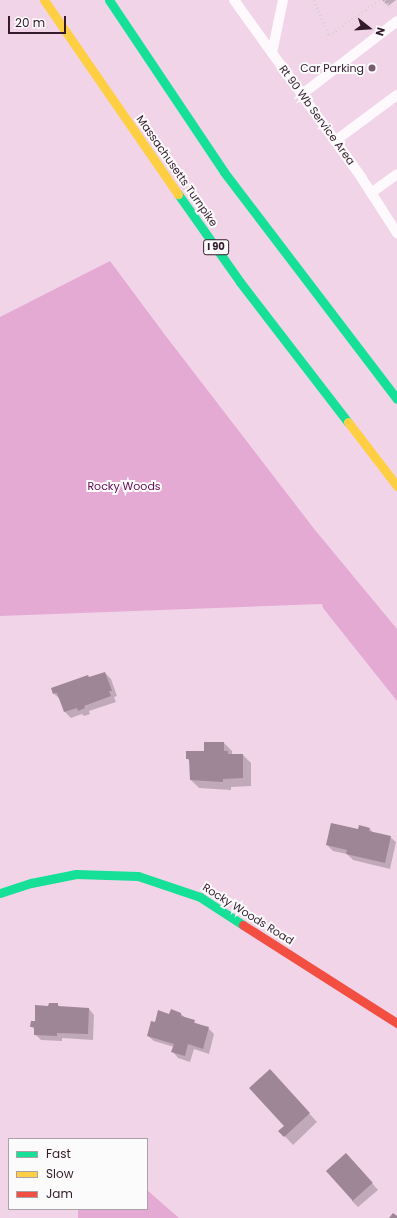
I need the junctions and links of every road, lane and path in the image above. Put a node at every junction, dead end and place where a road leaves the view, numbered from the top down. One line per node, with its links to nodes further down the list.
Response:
1 (44, 0): 16 (main road, Massachusetts Turnpike / I 90)
2 (109, 0): 15 (main road)
3 (234, 0): 8 (lane, Rt 90 Wb Service Area)
4 (283, 0): 8 (lane)
5 (314, 0): 6 (path)
6 (379, 0)
7 (397, 21): 9 (lane)
8 (272, 54): 9 (lane, Rt 90 Wb Service Area)
9 (301, 95): 11 (lane, Rt 90 Wb Service Area)
10 (397, 95): 11 (lane)
11 (335, 141): 13 (lane, Rt 90 Wb Service Area)
12 (397, 174): 13 (lane)
13 (372, 193): 14 (lane, Rt 90 Wb Service Area)
14 (397, 233)
15 (397, 399)
16 (397, 486)
17 (0, 893): 18 (main road, Rocky Woods Road)
18 (397, 1023)

